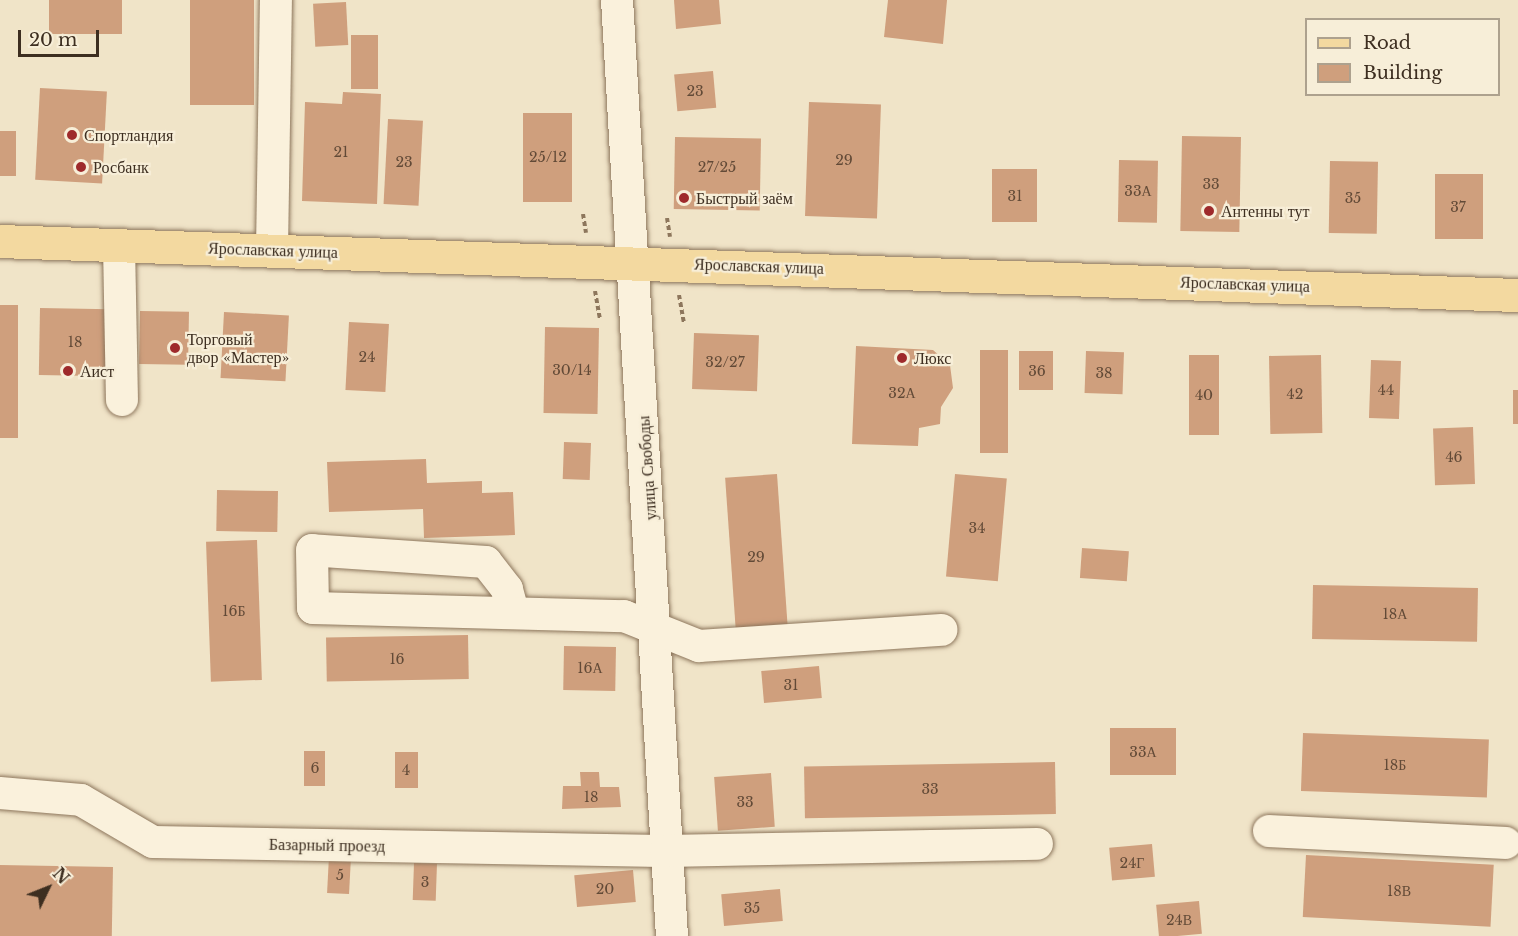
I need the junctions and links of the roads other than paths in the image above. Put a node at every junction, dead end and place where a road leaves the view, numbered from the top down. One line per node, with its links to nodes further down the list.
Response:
1 (276, 0): 5 (street)
2 (617, 0): 6 (street, улица Свободы)
3 (0, 241): 4 (main road, Ярославская улица)
4 (119, 245): 5 (main road, Ярославская улица); 8 (street)
5 (272, 250): 6 (main road, Ярославская улица)
6 (633, 261): 7 (main road, Ярославская улица); 10 (street, улица Свободы)
7 (1518, 295)
8 (122, 400)
9 (513, 612): 9 (street); 10 (street)
10 (657, 629): 11 (street); 16 (street, улица Свободы)
11 (941, 630)
12 (0, 793): 16 (street, Базарный проезд)
13 (1269, 831): 14 (street)
14 (1506, 843)
15 (1037, 844): 16 (street, Базарный проезд)
16 (666, 851): 17 (street, улица Свободы)
17 (672, 936)

